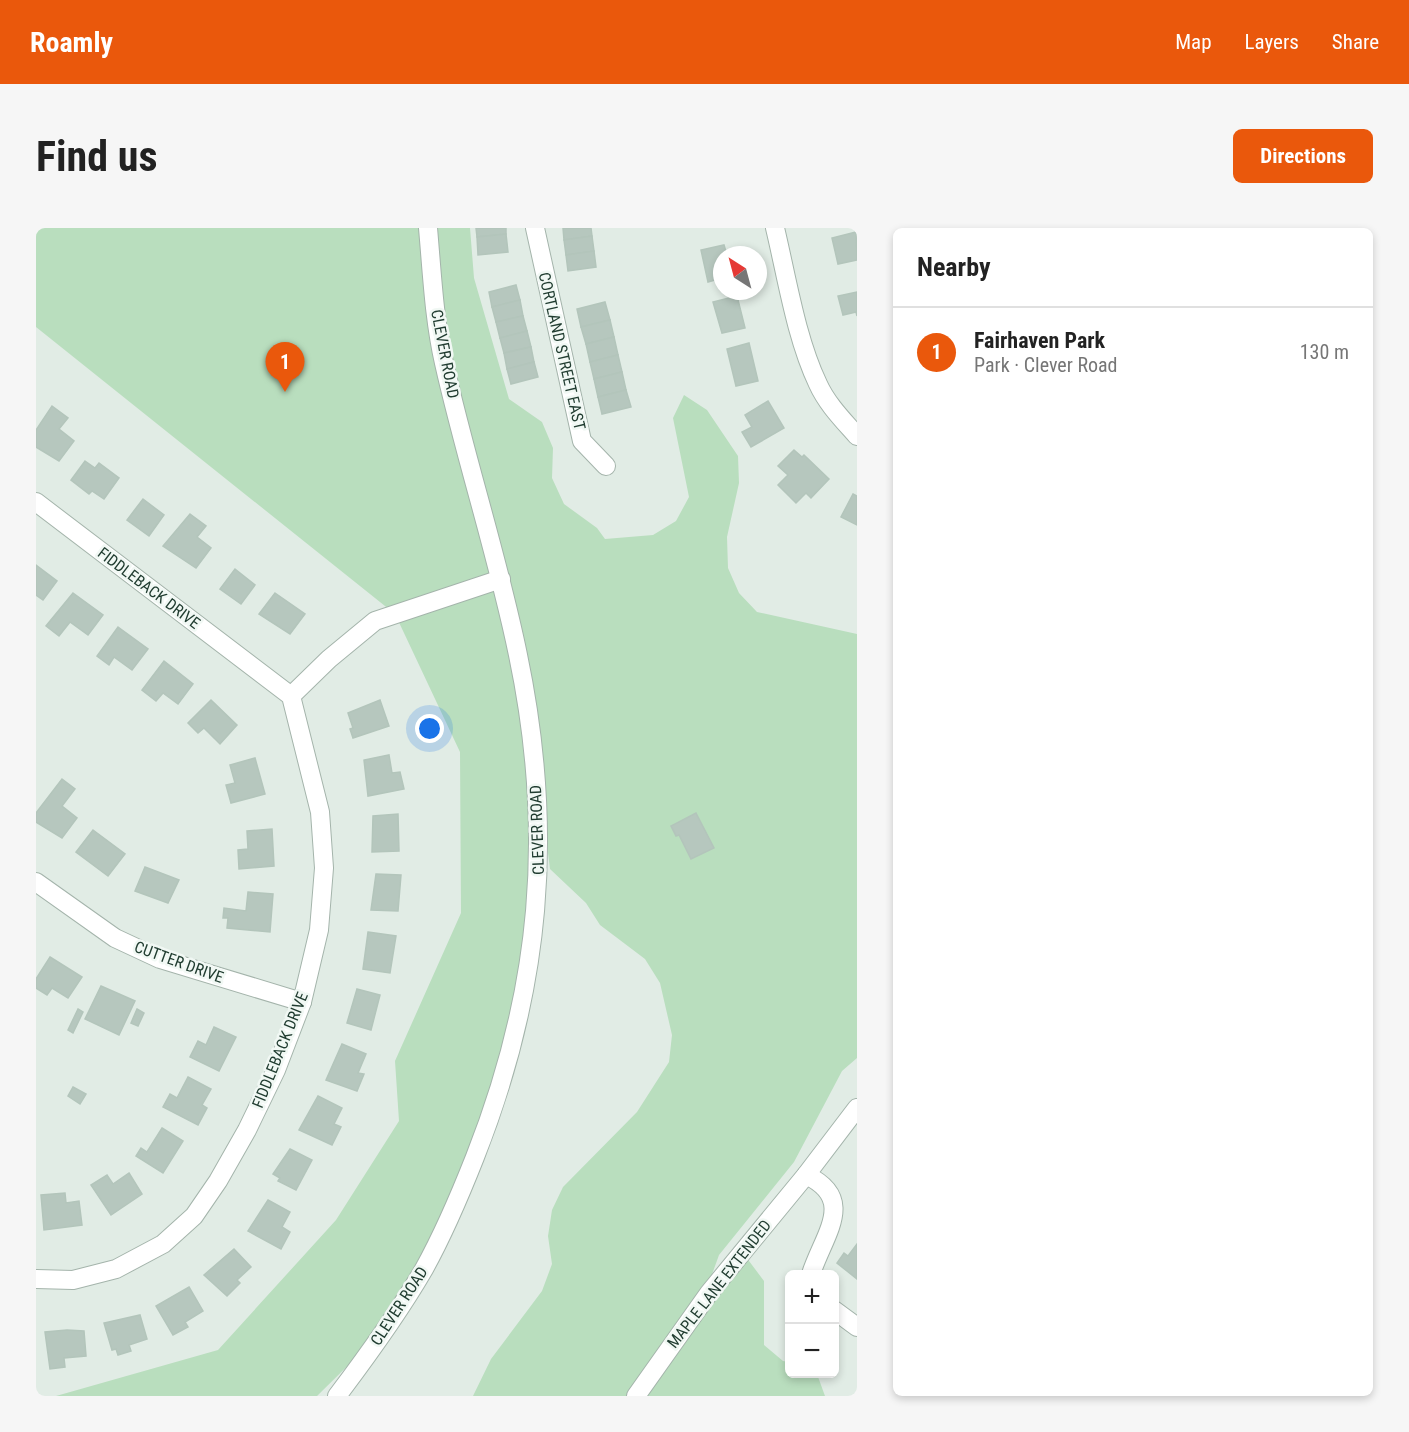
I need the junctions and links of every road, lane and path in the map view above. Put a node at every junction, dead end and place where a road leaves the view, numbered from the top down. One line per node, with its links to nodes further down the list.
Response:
1 (428, 228): 7 (street, CLEVER ROAD)
2 (536, 228): 5 (street, CORTLAND STREET EAST)
3 (775, 228): 4 (street)
4 (857, 436)
5 (606, 465)
6 (36, 502): 8 (street, FIDDLEBACK DRIVE)
7 (501, 579): 8 (street); 17 (street, CLEVER ROAD)
8 (291, 696): 10 (street, FIDDLEBACK DRIVE)
9 (36, 882): 10 (street, CUTTER DRIVE)
10 (302, 1002): 14 (street, FIDDLEBACK DRIVE)
11 (857, 1108): 12 (street, MAPLE LANE EXTENDED)
12 (806, 1175): 13 (street); 18 (street, MAPLE LANE EXTENDED)
13 (813, 1270)
14 (36, 1279)
15 (839, 1314): 16 (street)
16 (857, 1327)
17 (337, 1396)
18 (636, 1396)

